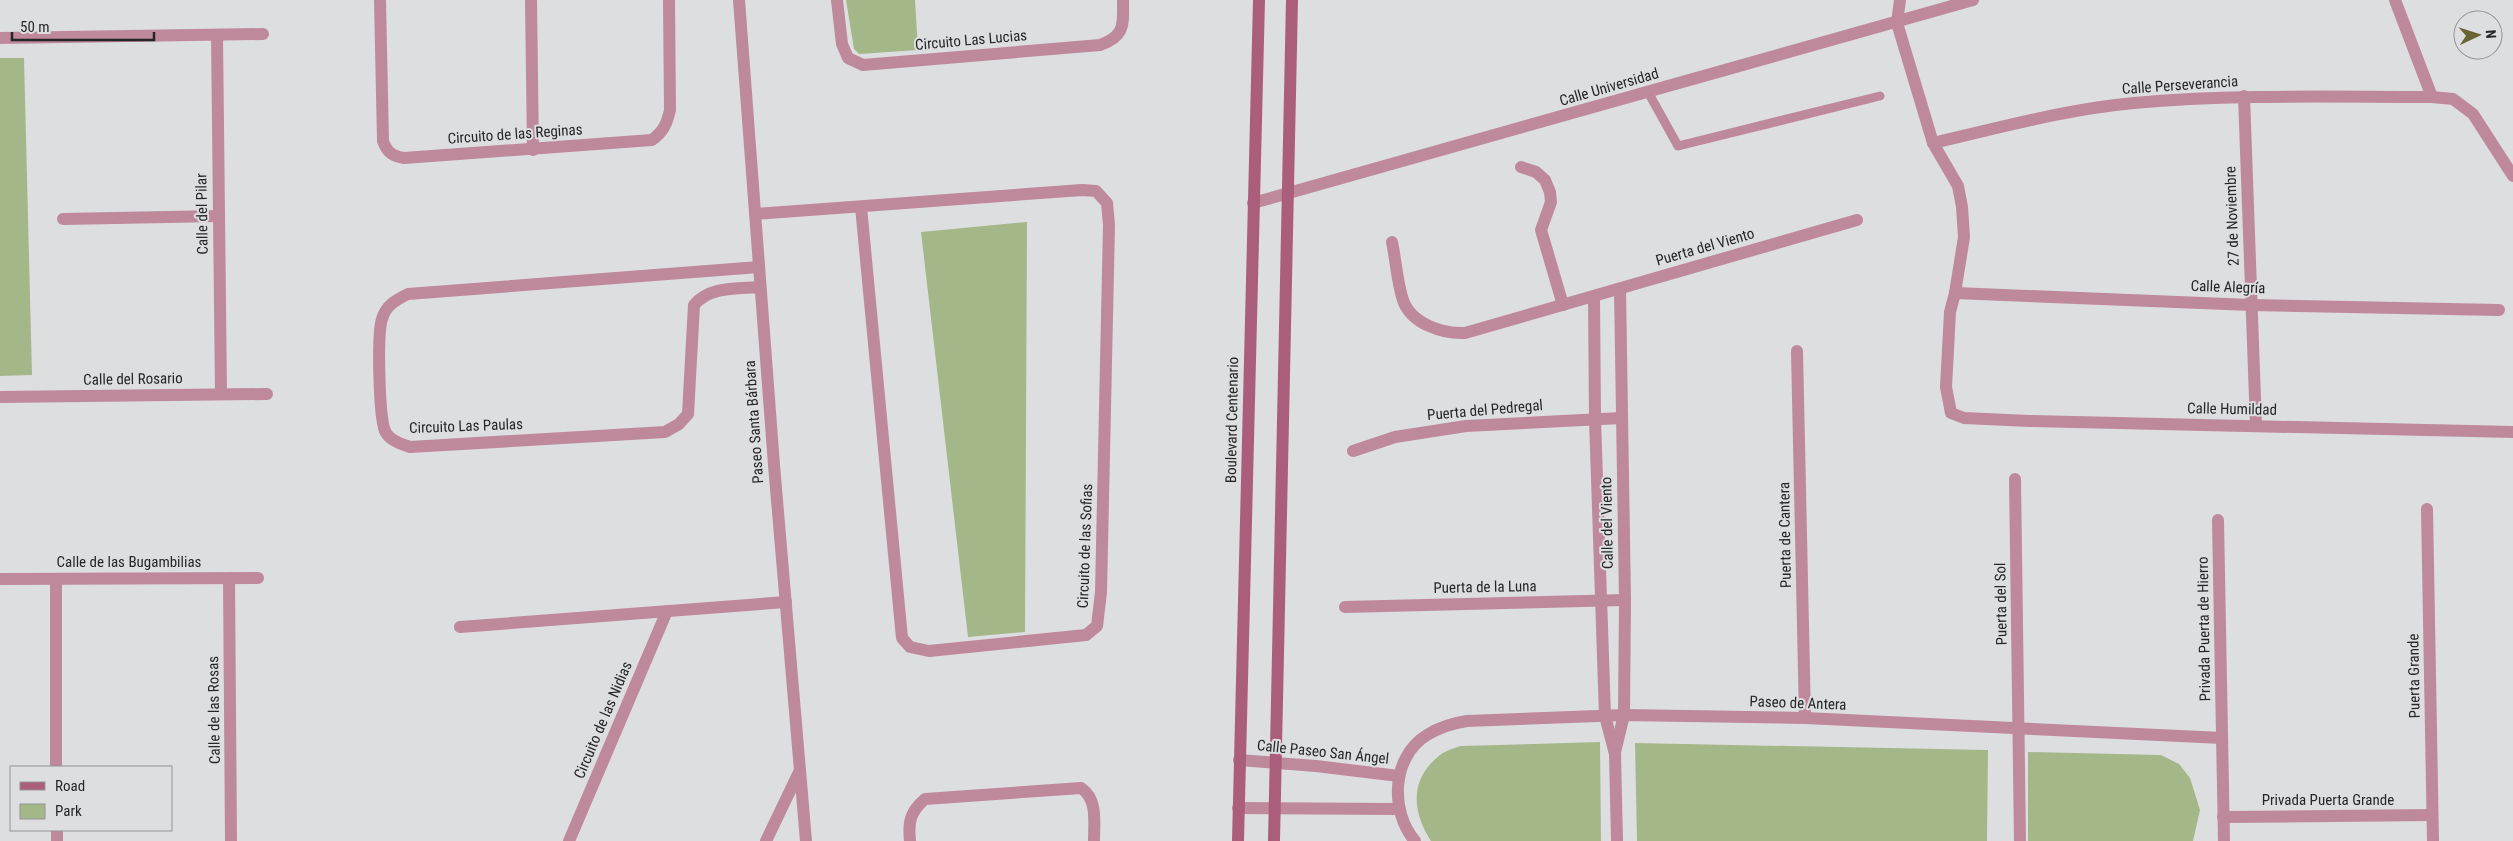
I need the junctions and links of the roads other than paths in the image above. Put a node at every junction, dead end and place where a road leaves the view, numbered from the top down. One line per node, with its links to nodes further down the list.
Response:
1 (380, 0): 22 (street, Circuito de las Reginas)
2 (531, 0): 22 (street)
3 (668, 0): 22 (street, Circuito de las Reginas)
4 (739, 0): 28 (street, Paseo Santa Bárbara)
5 (837, 0): 6 (street, Circuito Las Lucias)
6 (1123, 0)
7 (1259, 0): 26 (main road, Boulevard Centenario)
8 (1292, 0): 25 (main road)
9 (1900, 0): 13 (street)
10 (1973, 0): 12 (street, Calle Universidad)
11 (2395, 0): 20 (street)
12 (1942, 5): 13 (street, Calle Universidad)
13 (1897, 23): 17 (street, Calle Universidad); 21 (street)
14 (217, 34): 15 (street); 16 (street); 29 (street, Calle del Pilar)
15 (263, 34)
16 (0, 38)
17 (1648, 92): 18 (lane); 25 (street, Calle Universidad)
18 (1880, 96)
19 (2244, 96): 20 (street, Calle Perseverancia); 21 (street, Calle Perseverancia); 38 (street, 27 de Noviembre)
20 (2432, 97): 24 (street, Calle Perseverancia)
21 (1933, 143): 36 (street)
22 (533, 150)
23 (1522, 167): 39 (street)
24 (2513, 176)
25 (1288, 193): 26 (street, Calle Universidad); 70 (main road)
26 (1253, 202): 69 (main road, Boulevard Centenario)
27 (861, 207): 27 (street, Circuito de las Sofias); 28 (street, Circuito de las Sofias)
28 (755, 214): 33 (street, Paseo Santa Bárbara)
29 (219, 216): 30 (street); 42 (street, Calle del Pilar)
30 (63, 219)
31 (1857, 220): 35 (street, Puerta del Viento)
32 (1392, 242): 39 (street, Puerta del Viento)
33 (759, 267): 34 (street, Paseo Santa Bárbara); 34 (street, Circuito Las Paulas)
34 (760, 286): 59 (street, Paseo Santa Bárbara)
35 (1620, 289): 37 (street, Puerta del Viento); 46 (street, Calle del Viento)
36 (1955, 293): 38 (street, Calle Alegría); 47 (street, Calle Humildad)
37 (1594, 297): 39 (street, Puerta del Viento); 45 (street, Calle del Viento)
38 (2251, 304): 40 (street, Calle Alegría); 47 (street, 27 de Noviembre)
39 (1563, 305)
40 (2499, 310)
41 (1797, 350): 65 (street, Puerta de Cantera)
42 (221, 394): 43 (street, Calle del Rosario); 44 (street, Calle del Rosario)
43 (267, 394)
44 (0, 397)
45 (1595, 418): 46 (street, Puerta del Pedregal); 49 (street, Puerta del Pedregal); 57 (street, Calle del Viento)
46 (1621, 418): 58 (street, Calle del Viento)
47 (2256, 426): 48 (street, Calle Humildad)
48 (2513, 432)
49 (1354, 451)
50 (2015, 479): 66 (street, Puerta del Sol)
51 (2427, 510): 77 (street, Puerta Grande)
52 (2218, 520): 67 (street, Privada Puerta de Hierro)
53 (229, 578): 54 (street, Calle de las Bugambilias); 56 (street, Calle de las Bugambilias); 79 (street, Calle de las Rosas)
54 (258, 578)
55 (0, 579): 56 (street, Calle de las Bugambilias)
56 (56, 579): 71 (street)
57 (1600, 600): 58 (street, Puerta de la Luna); 60 (street, Puerta de la Luna); 64 (street, Calle del Viento)
58 (1625, 600): 63 (street, Calle del Viento)
59 (786, 602): 61 (street); 72 (street, Paseo Santa Bárbara)
60 (1345, 607)
61 (667, 611): 62 (street); 80 (street, Circuito de las Nidias)
62 (460, 627)
63 (1624, 715): 64 (street, Paseo de Antera); 65 (street, Paseo de Antera); 68 (street, Calle del Viento)
64 (1605, 716): 68 (street, Calle del Viento); 73 (street, Paseo de Antera)
65 (1805, 718): 66 (street, Paseo de Antera)
66 (2020, 728): 67 (street, Paseo de Antera); 89 (street, Puerta del Sol)
67 (2222, 738): 78 (street)
68 (1615, 754): 88 (street, Calle del Viento)
69 (1239, 760): 70 (street, Calle Paseo San Ángel); 74 (main road, Boulevard Centenario)
70 (1275, 762): 73 (street, Calle Paseo San Ángel); 75 (main road)
71 (56, 766)
72 (800, 770): 81 (street); 82 (street, Paseo Santa Bárbara)
73 (1399, 776): 76 (street, Calle Paseo San Ángel)
74 (1238, 808): 75 (street); 85 (main road, Boulevard Centenario)
75 (1274, 809): 76 (street); 86 (main road)
76 (1398, 809): 87 (street, Calle Paseo San Ángel)
77 (2432, 815): 78 (street, Privada Puerta Grande); 91 (street, Puerta Grande)
78 (2223, 817): 90 (street)
79 (232, 841)
80 (569, 841)
81 (766, 841)
82 (806, 841)
83 (910, 841): 84 (street)
84 (1094, 841)
85 (1238, 841)
86 (1274, 841)
87 (1415, 841)
88 (1617, 841)
89 (2020, 841)
90 (2224, 841)
91 (2433, 841)

